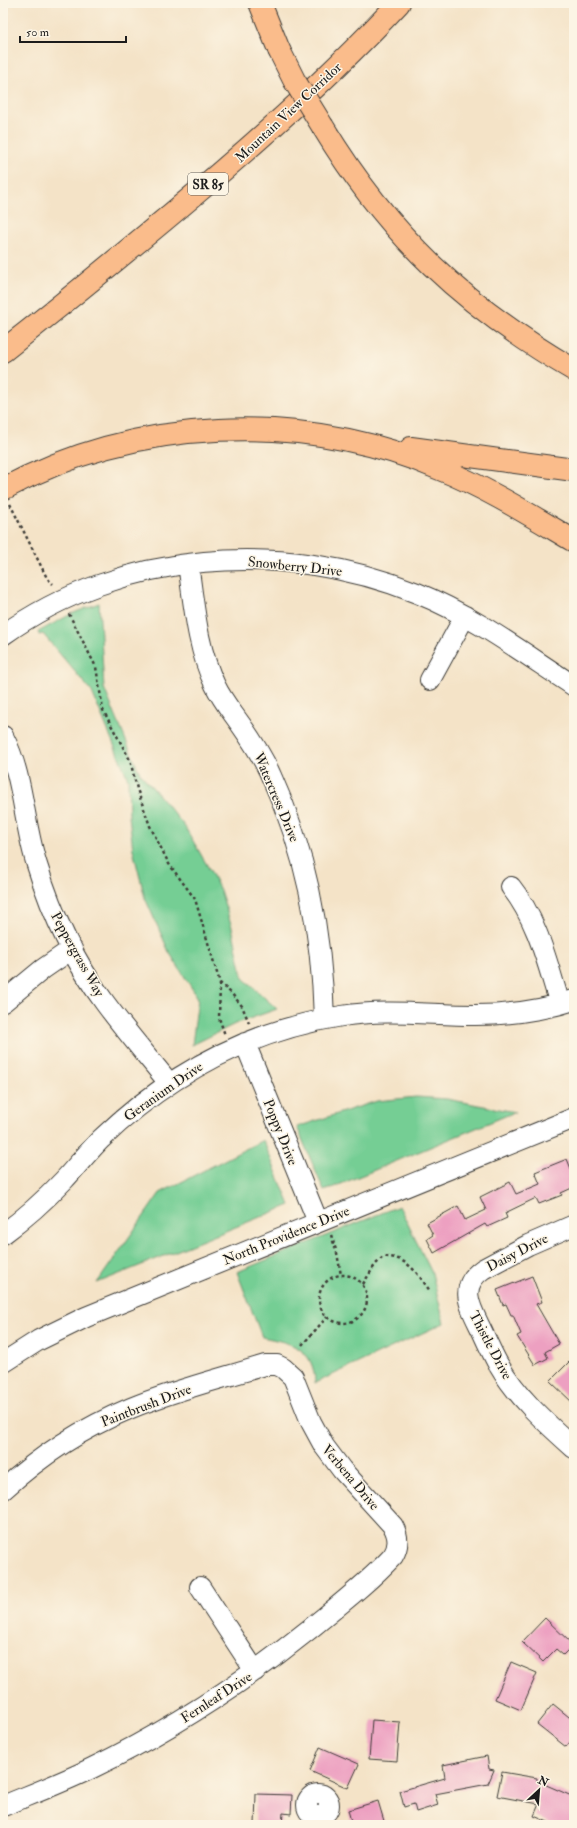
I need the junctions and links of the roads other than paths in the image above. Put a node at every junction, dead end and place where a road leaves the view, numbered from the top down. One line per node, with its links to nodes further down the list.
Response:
1 (260, 3): 4 (highway, bridge)
2 (399, 3): 3 (highway, Mountain View Corridor / SR 85)
3 (3, 351)
4 (574, 370)
5 (334, 437): 6 (highway); 7 (highway); 8 (highway)
6 (574, 470)
7 (6, 496)
8 (574, 541)
9 (188, 564): 10 (street, Snowberry Drive); 11 (street, Snowberry Drive); 19 (street, Watercress Drive)
10 (465, 616): 12 (street); 13 (street, Snowberry Drive)
11 (3, 635)
12 (430, 680)
13 (574, 686)
14 (3, 736): 16 (street, Peppergrass Way)
15 (511, 887): 18 (street)
16 (72, 949): 17 (street); 21 (street, Peppergrass Way)
17 (3, 1002)
18 (567, 1002): 19 (street, Geranium Drive)
19 (324, 1019): 20 (street, Geranium Drive)
20 (248, 1035): 21 (street, Geranium Drive); 24 (street, Poppy Drive)
21 (169, 1083): 25 (street, Geranium Drive)
22 (574, 1118): 24 (street, North Providence Drive)
23 (574, 1225): 26 (street, Daisy Drive)
24 (324, 1227): 27 (street, North Providence Drive)
25 (3, 1234)
26 (468, 1288): 29 (street, Thistle Drive)
27 (3, 1363)
28 (283, 1368): 30 (street, Paintbrush Drive); 31 (street, Verbena Drive)
29 (574, 1448)
30 (3, 1490)
31 (398, 1544): 33 (street, Fernleaf Drive)
32 (200, 1587): 33 (street)
33 (256, 1671): 34 (street, Fernleaf Drive)
34 (3, 1806)

